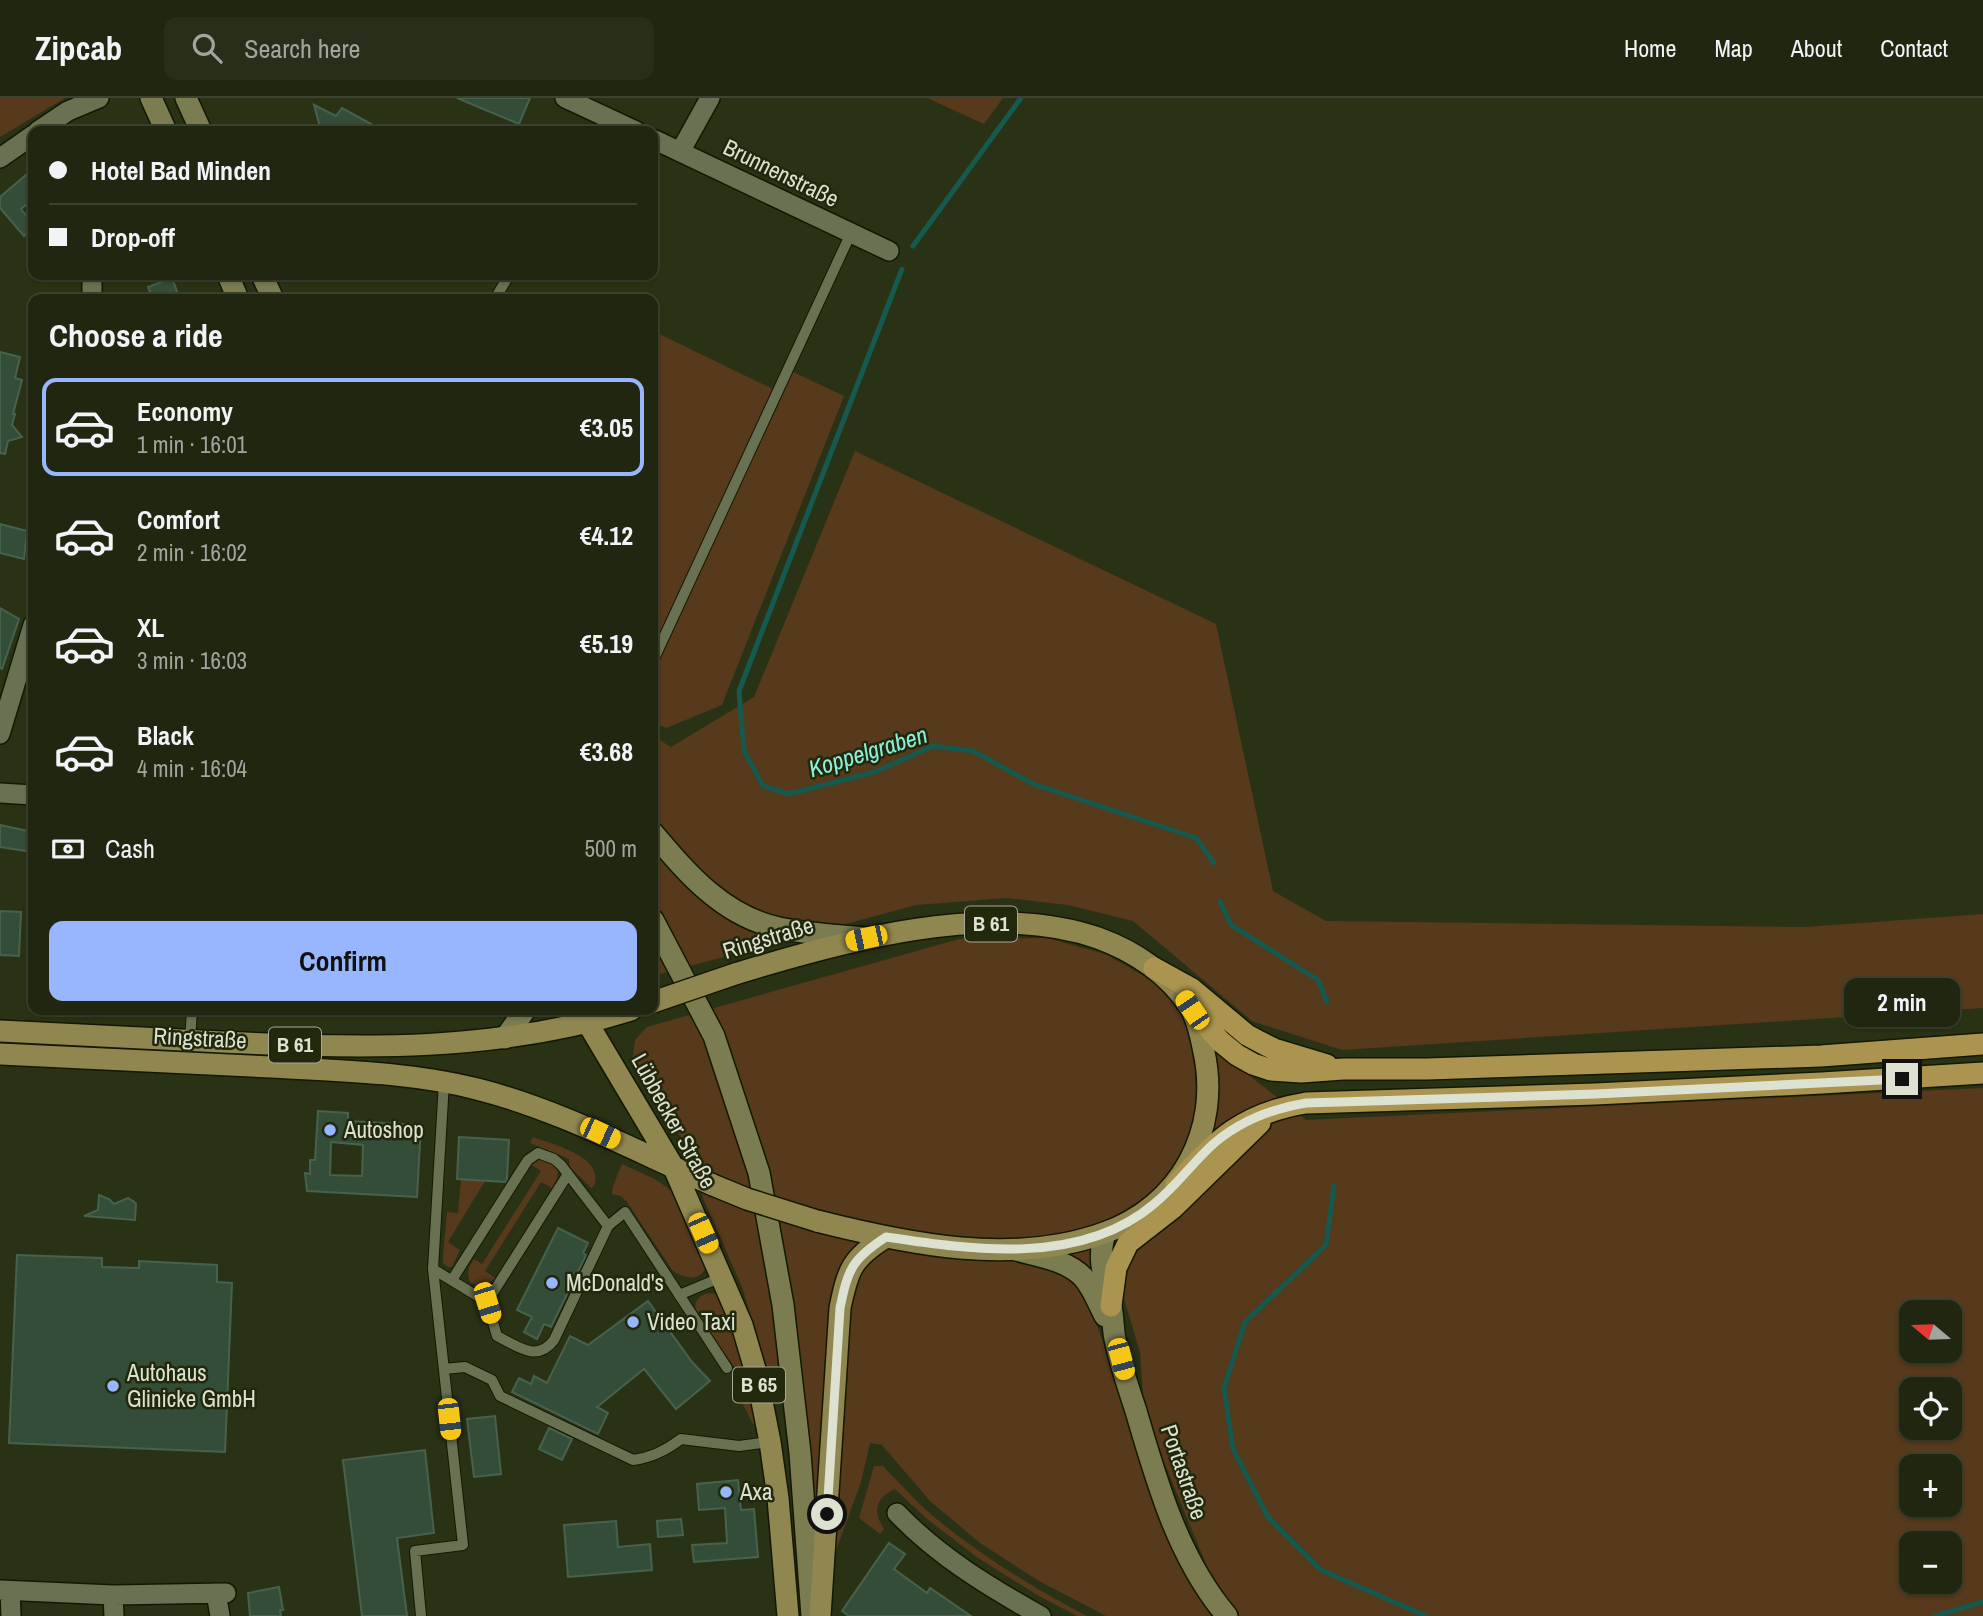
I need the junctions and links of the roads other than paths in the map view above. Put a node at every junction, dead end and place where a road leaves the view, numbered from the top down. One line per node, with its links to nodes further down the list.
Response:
1 (99, 98): 6 (street)
2 (150, 98): 9 (main road)
3 (186, 98): 10 (main road)
4 (565, 98): 11 (street)
5 (710, 98): 14 (street)
6 (68, 111): 7 (street); 8 (street)
7 (46, 126)
8 (71, 126)
9 (164, 126)
10 (199, 126)
11 (625, 126)
12 (28, 138): 15 (street)
13 (658, 141): 14 (street, Brunnenstraße)
14 (680, 152): 16 (street, Brunnenstraße)
15 (0, 158)
16 (851, 233): 17 (street, Brunnenstraße); 19 (lane)
17 (889, 251)
18 (28, 642): 20 (street)
19 (658, 650)
20 (0, 734)
21 (0, 793): 22 (street)
22 (28, 795)
23 (658, 839): 25 (main road)
24 (658, 930): 66 (main road)
25 (876, 937): 26 (main road, Ringstraße / B 61); 27 (main road, Ringstraße / B 61, bridge)
26 (1154, 968): 28 (main road, Ringstraße / B 61); 37 (highway)
27 (658, 1000)
28 (1192, 1010): 37 (highway, B 61); 43 (main road, Ringstraße / B 61)
29 (192, 1015): 34 (lane)
30 (521, 1015): 33 (main road)
31 (583, 1016): 33 (main road, Ringstraße / B 61); 41 (main road, Lübbecker Straße / B 65)
32 (0, 1031): 34 (main road, Ringstraße / B 61)
33 (505, 1038): 34 (main road, Ringstraße / B 61)
34 (190, 1040)
35 (1983, 1044): 37 (highway, B 61)
36 (0, 1054): 39 (main road, Ringstraße / B 61)
37 (1343, 1069)
38 (1983, 1073): 40 (highway, B 61)
39 (444, 1082): 41 (main road, Ringstraße / B 61); 48 (lane)
40 (1274, 1110): 43 (highway, B 61); 53 (highway)
41 (674, 1168): 46 (main road, B 61, bridge); 49 (main road, Lübbecker Straße / B 65)
42 (568, 1174): 44 (lane); 50 (lane); 52 (lane)
43 (1175, 1185): 45 (main road, B 61)
44 (608, 1226): 51 (lane); 52 (lane)
45 (1105, 1233): 47 (main road, B 61); 53 (main road, Portastraße)
46 (899, 1239): 47 (main road, B 61); 67 (main road)
47 (1011, 1249): 54 (main road, Portastraße)
48 (433, 1269): 50 (lane); 56 (lane)
49 (722, 1276): 51 (lane); 57 (main road, Lübbecker Straße / B 65)
50 (452, 1280): 52 (lane)
51 (680, 1295): 55 (lane)
52 (487, 1303)
53 (1111, 1306): 54 (main road, Portastraße)
54 (1114, 1336): 69 (main road, Portastraße)
55 (727, 1368)
56 (444, 1369): 57 (lane); 64 (lane)
57 (770, 1442): 65 (main road, Lübbecker Straße / B 65)
58 (897, 1513): 68 (street)
59 (5, 1591): 60 (street); 61 (street)
60 (113, 1595): 62 (street); 63 (street)
61 (11, 1616)
62 (114, 1616)
63 (220, 1616)
64 (421, 1616)
65 (788, 1616)
66 (812, 1616)
67 (820, 1616)
68 (1041, 1616)
69 (1227, 1616)

